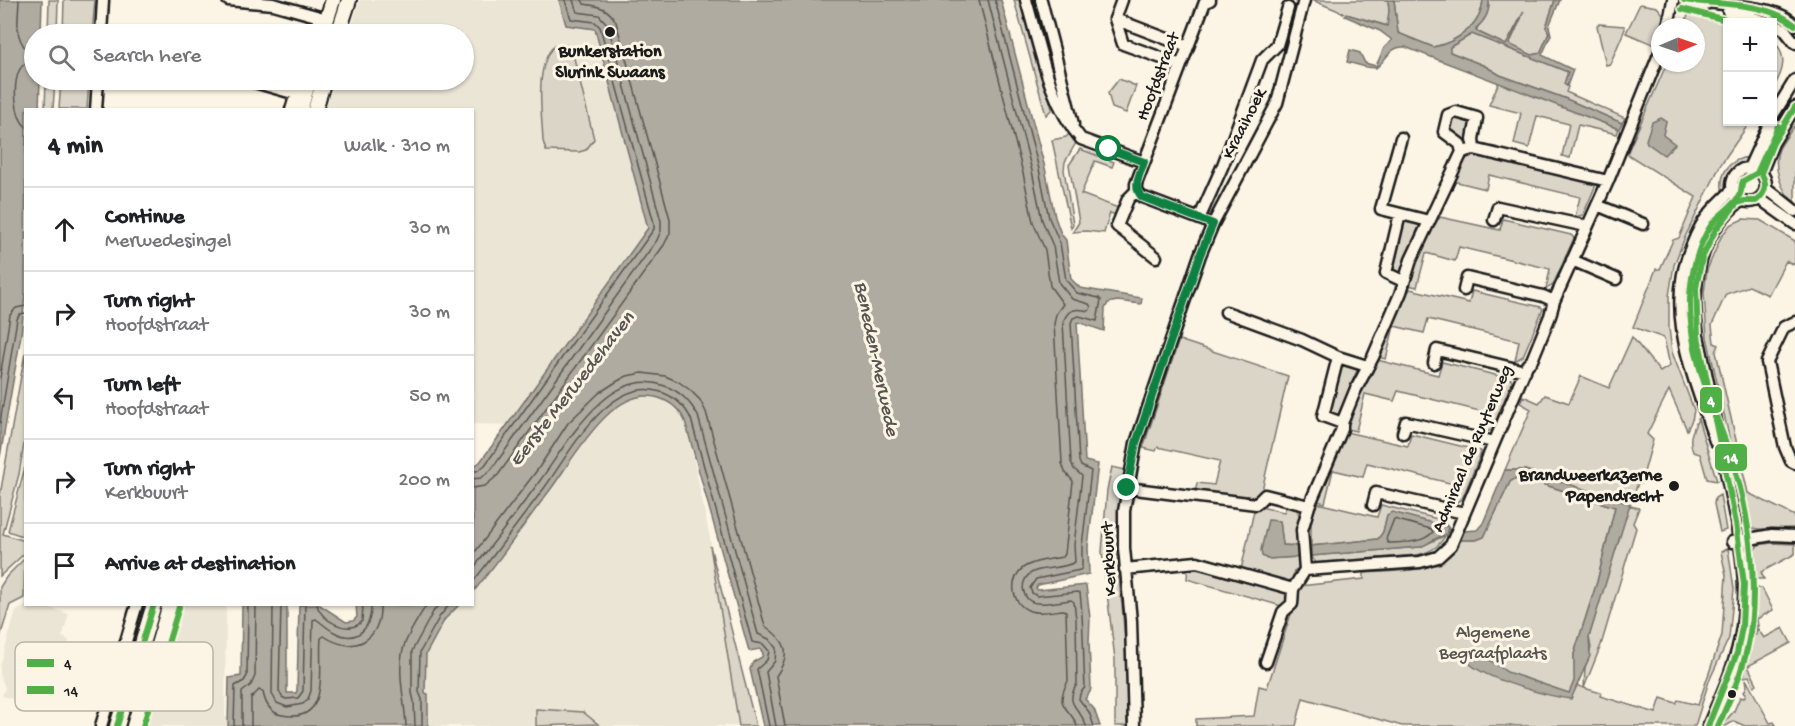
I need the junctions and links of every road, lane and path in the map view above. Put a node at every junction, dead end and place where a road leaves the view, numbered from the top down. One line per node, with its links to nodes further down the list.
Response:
1 (103, 0): 18 (street)
2 (228, 0): 11 (street)
3 (333, 0): 16 (main road)
4 (349, 0): 21 (main road)
5 (1026, 0): 42 (street)
6 (1041, 0): 42 (street)
7 (1122, 0): 17 (street)
8 (1210, 0): 25 (street, Hoofdstraat)
9 (1673, 0): 15 (street)
10 (1684, 0): 14 (street)
11 (273, 2): 16 (street)
12 (1284, 4): 13 (street); 58 (street)
13 (1303, 5): 61 (street, Kraaihoek)
14 (1768, 14): 22 (street)
15 (1670, 18)
16 (323, 19): 19 (street); 20 (main road)
17 (1115, 19): 25 (street); 26 (street)
18 (102, 24)
19 (320, 24)
20 (323, 24)
21 (341, 24)
22 (1795, 25)
23 (1777, 26): 24 (street)
24 (1795, 43)
25 (1188, 47): 26 (street, Hoofdstraat)
26 (1181, 65): 46 (street, Hoofdstraat)
27 (1652, 72): 49 (street, Admiraal de Ruyterweg)
28 (1795, 80): 40 (street)
29 (97, 90): 36 (street)
30 (282, 90): 34 (street)
31 (297, 90): 34 (street)
32 (306, 90): 38 (main road)
33 (321, 90): 39 (main road)
34 (296, 94): 37 (street)
35 (1795, 107): 48 (street)
36 (96, 108)
37 (292, 108)
38 (301, 108)
39 (316, 108)
40 (1777, 110)
41 (1768, 126): 47 (street)
42 (1074, 130): 46 (street)
43 (1401, 138): 57 (street)
44 (1474, 149): 45 (street); 45 (street); 49 (street)
45 (1462, 152): 60 (street)
46 (1144, 162): 51 (street, Hoofdstraat)
47 (1749, 168): 48 (street); 52 (street)
48 (1761, 173): 50 (street)
49 (1608, 181): 55 (street, Admiraal de Ruyterweg)
50 (1766, 188): 53 (street); 56 (street)
51 (1136, 190): 58 (street); 65 (street, Hoofdstraat)
52 (1732, 190): 54 (street); 80 (street)
53 (1760, 199): 54 (street); 63 (street)
54 (1741, 201): 80 (street)
55 (1598, 205): 62 (street); 64 (street, Admiraal de Ruyterweg)
56 (1795, 211)
57 (1400, 214): 60 (street); 68 (street)
58 (1199, 219): 61 (street)
59 (1494, 220): 64 (street)
60 (1429, 221): 68 (street)
61 (1213, 224): 82 (street, Kerkbuurt)
62 (1643, 224)
63 (1795, 224)
64 (1586, 226): 66 (street, Admiraal de Ruyterweg)
65 (1156, 257)
66 (1572, 260): 67 (street); 70 (street, Admiraal de Ruyterweg)
67 (1616, 279)
68 (1403, 281): 75 (street)
69 (1464, 290): 70 (street)
70 (1554, 301): 76 (street, Admiraal de Ruyterweg)
71 (1226, 312): 73 (street)
72 (1795, 322): 81 (street)
73 (1338, 357): 75 (street); 77 (street)
74 (1434, 363): 76 (street)
75 (1367, 366): 77 (street)
76 (1525, 371): 79 (street, Admiraal de Ruyterweg)
77 (1342, 423): 84 (street)
78 (1403, 433): 79 (street)
79 (1494, 442): 85 (street, Admiraal de Ruyterweg)
80 (1724, 460): 87 (street)
81 (1795, 463)
82 (1127, 488): 84 (street); 88 (street, Kerkbuurt)
83 (1373, 505): 85 (street)
84 (1309, 506): 89 (street)
85 (1464, 513): 89 (street, Admiraal de Ruyterweg)
86 (1795, 536): 87 (street)
87 (1736, 541): 105 (street)
88 (1125, 569): 90 (street); 104 (street, Kerkbuurt)
89 (1305, 570): 90 (street)
90 (1293, 588): 97 (street)
91 (136, 606): 94 (street)
92 (153, 606): 95 (main road)
93 (169, 606): 96 (main road)
94 (126, 642)
95 (142, 642)
96 (159, 642)
97 (1266, 662)
98 (105, 711): 101 (street)
99 (122, 711): 102 (main road)
100 (138, 711): 103 (main road)
101 (101, 726)
102 (117, 726)
103 (134, 726)
104 (1134, 726)
105 (1708, 726)

